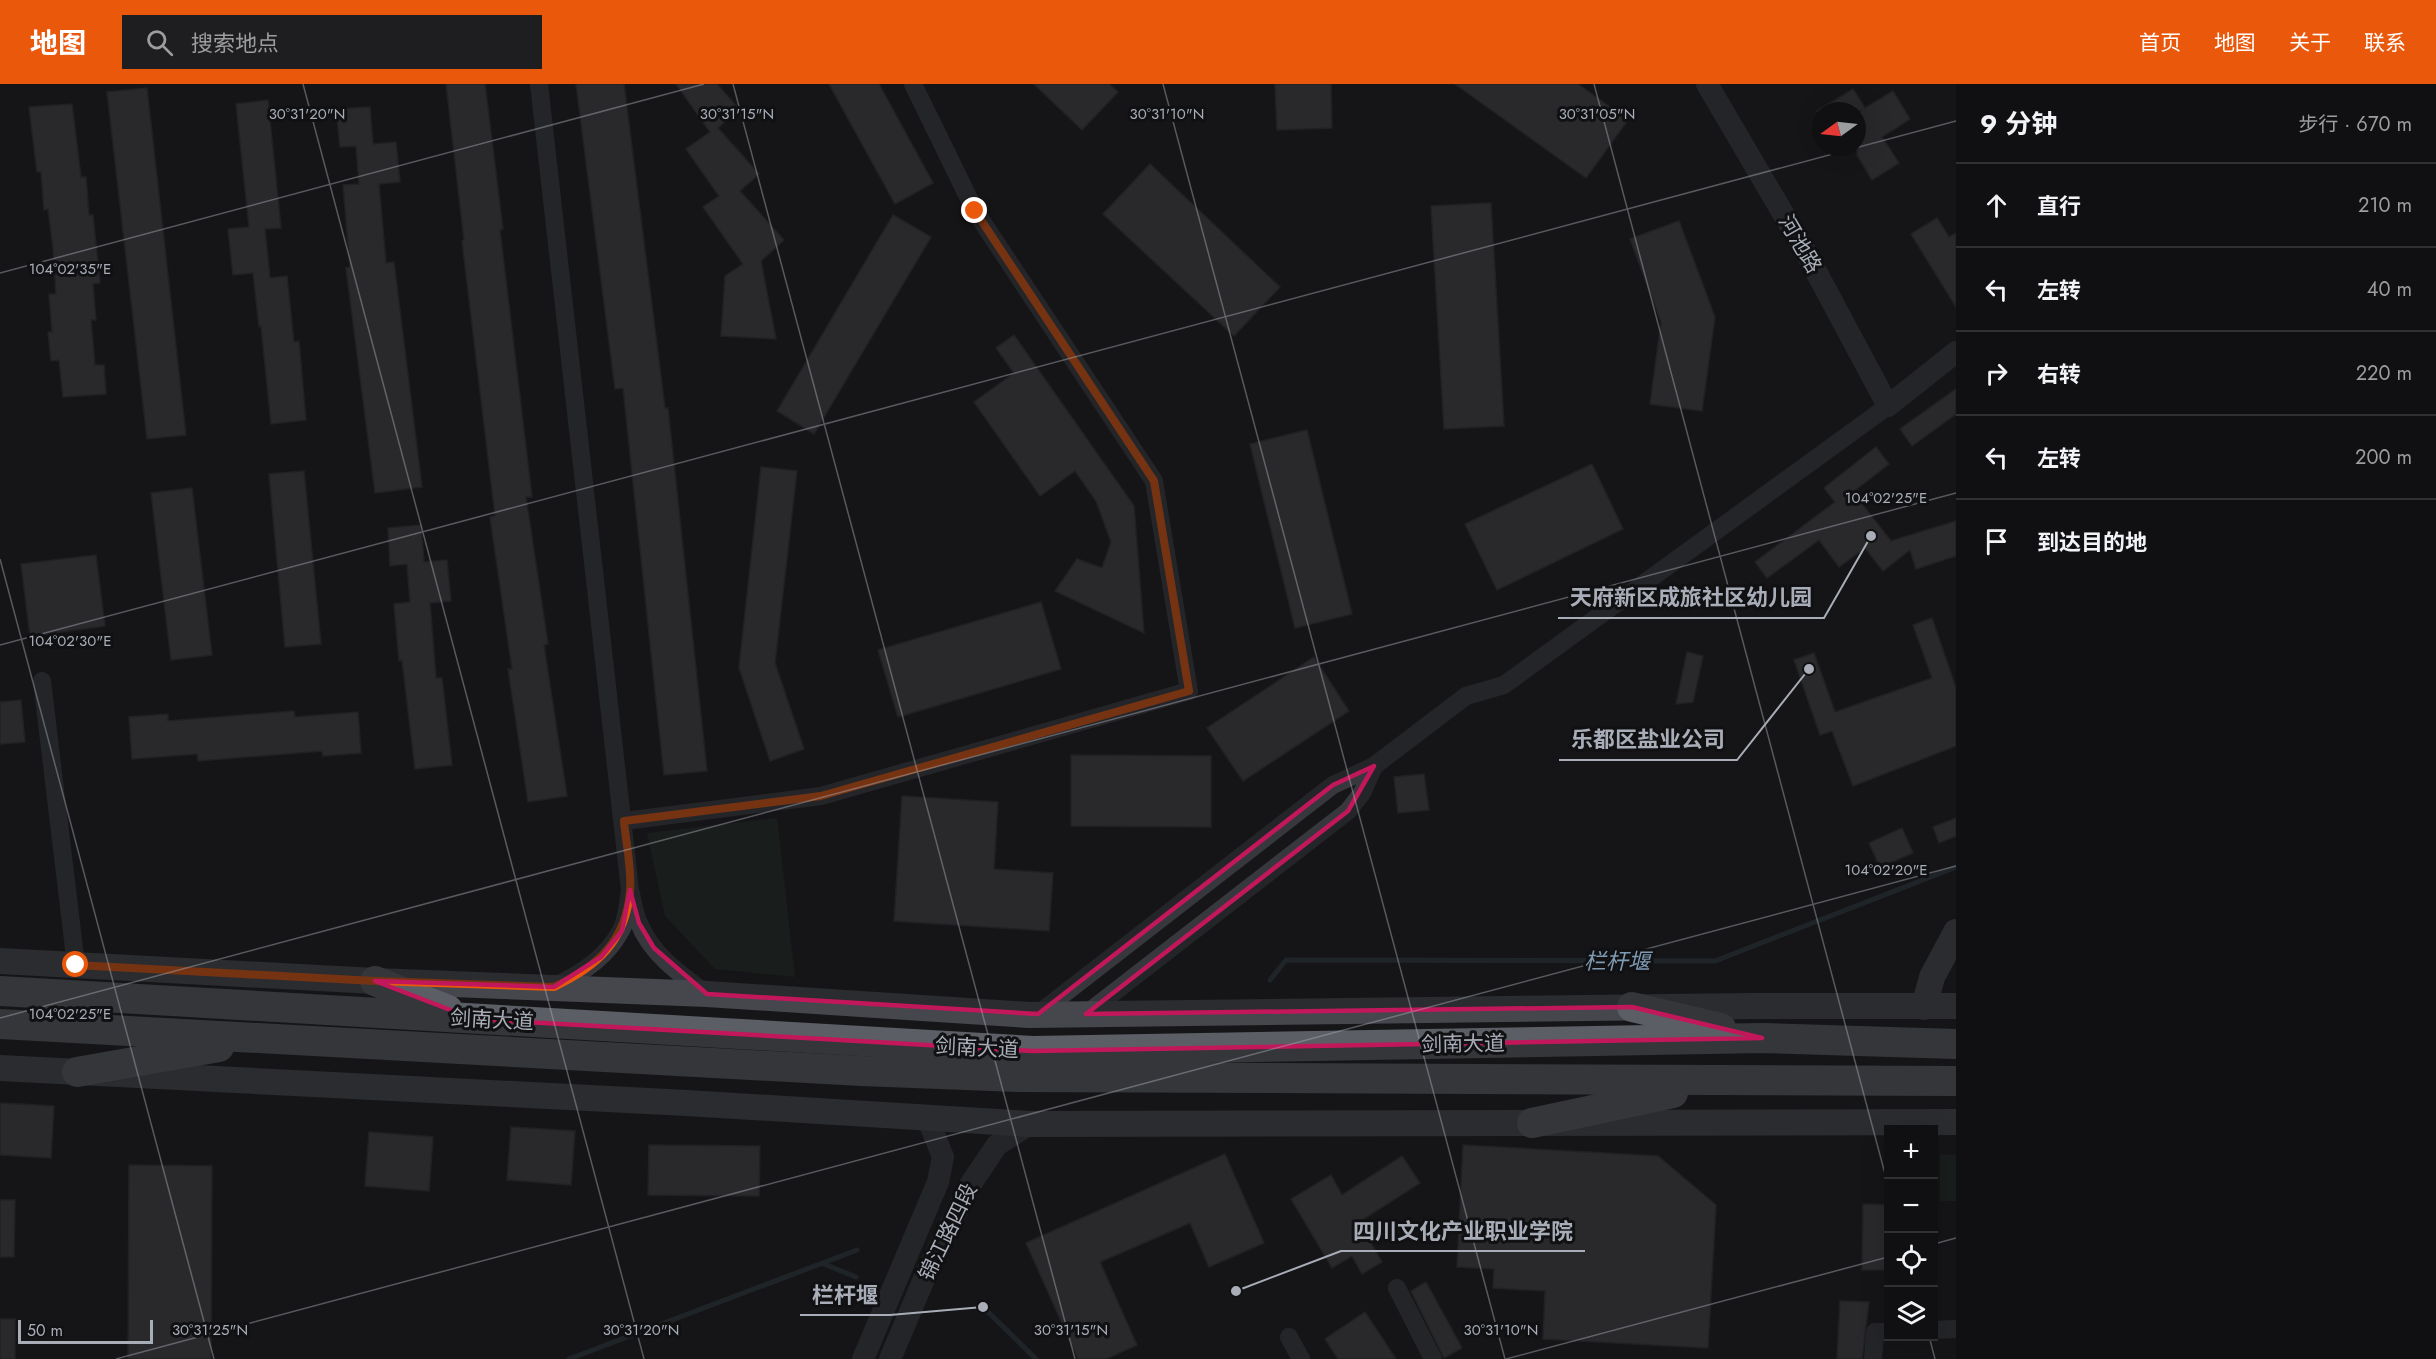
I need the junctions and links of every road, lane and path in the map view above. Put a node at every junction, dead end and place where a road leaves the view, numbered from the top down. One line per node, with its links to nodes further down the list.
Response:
1 (539, 84): 8 (street)
2 (914, 84): 8 (street)
3 (1707, 84): 5 (street, 河池路)
4 (1956, 352): 5 (street)
5 (1887, 406): 7 (street)
6 (42, 681): 12 (street)
7 (1374, 766): 20 (street); 21 (street)
8 (624, 821): 9 (street)
9 (630, 891): 14 (street); 16 (street)
10 (1956, 932): 17 (main road)
11 (0, 961): 12 (main road)
12 (76, 965): 13 (main road)
13 (375, 981): 14 (main road); 22 (highway)
14 (554, 987): 16 (main road)
15 (0, 991): 22 (highway, 剑南大道)
16 (706, 994): 20 (main road)
17 (1924, 1006): 18 (main road); 19 (main road)
18 (1956, 1006)
19 (1632, 1007): 21 (main road); 25 (highway)
20 (1038, 1014): 21 (main road)
21 (1086, 1014)
22 (474, 1019): 25 (highway, 剑南大道)
23 (0, 1024): 24 (highway, 剑南大道)
24 (270, 1038): 28 (highway); 29 (highway, 剑南大道)
25 (1762, 1038): 26 (highway, 剑南大道)
26 (1956, 1044)
27 (0, 1068): 28 (main road)
28 (77, 1072): 31 (main road)
29 (1731, 1080): 30 (highway, 剑南大道); 33 (highway)
30 (1956, 1081)
31 (927, 1117): 34 (main road); 40 (street, 锦江路四段)
32 (1956, 1122): 33 (main road)
33 (1532, 1123): 34 (main road)
34 (1030, 1124): 41 (street, 锦江路四段)
35 (1397, 1288): 43 (street)
36 (1956, 1329): 37 (street)
37 (1938, 1330)
38 (1884, 1332): 44 (street)
39 (1289, 1337): 42 (street)
40 (863, 1359)
41 (890, 1359)
42 (1301, 1359)
43 (1433, 1359)
44 (1873, 1359)

